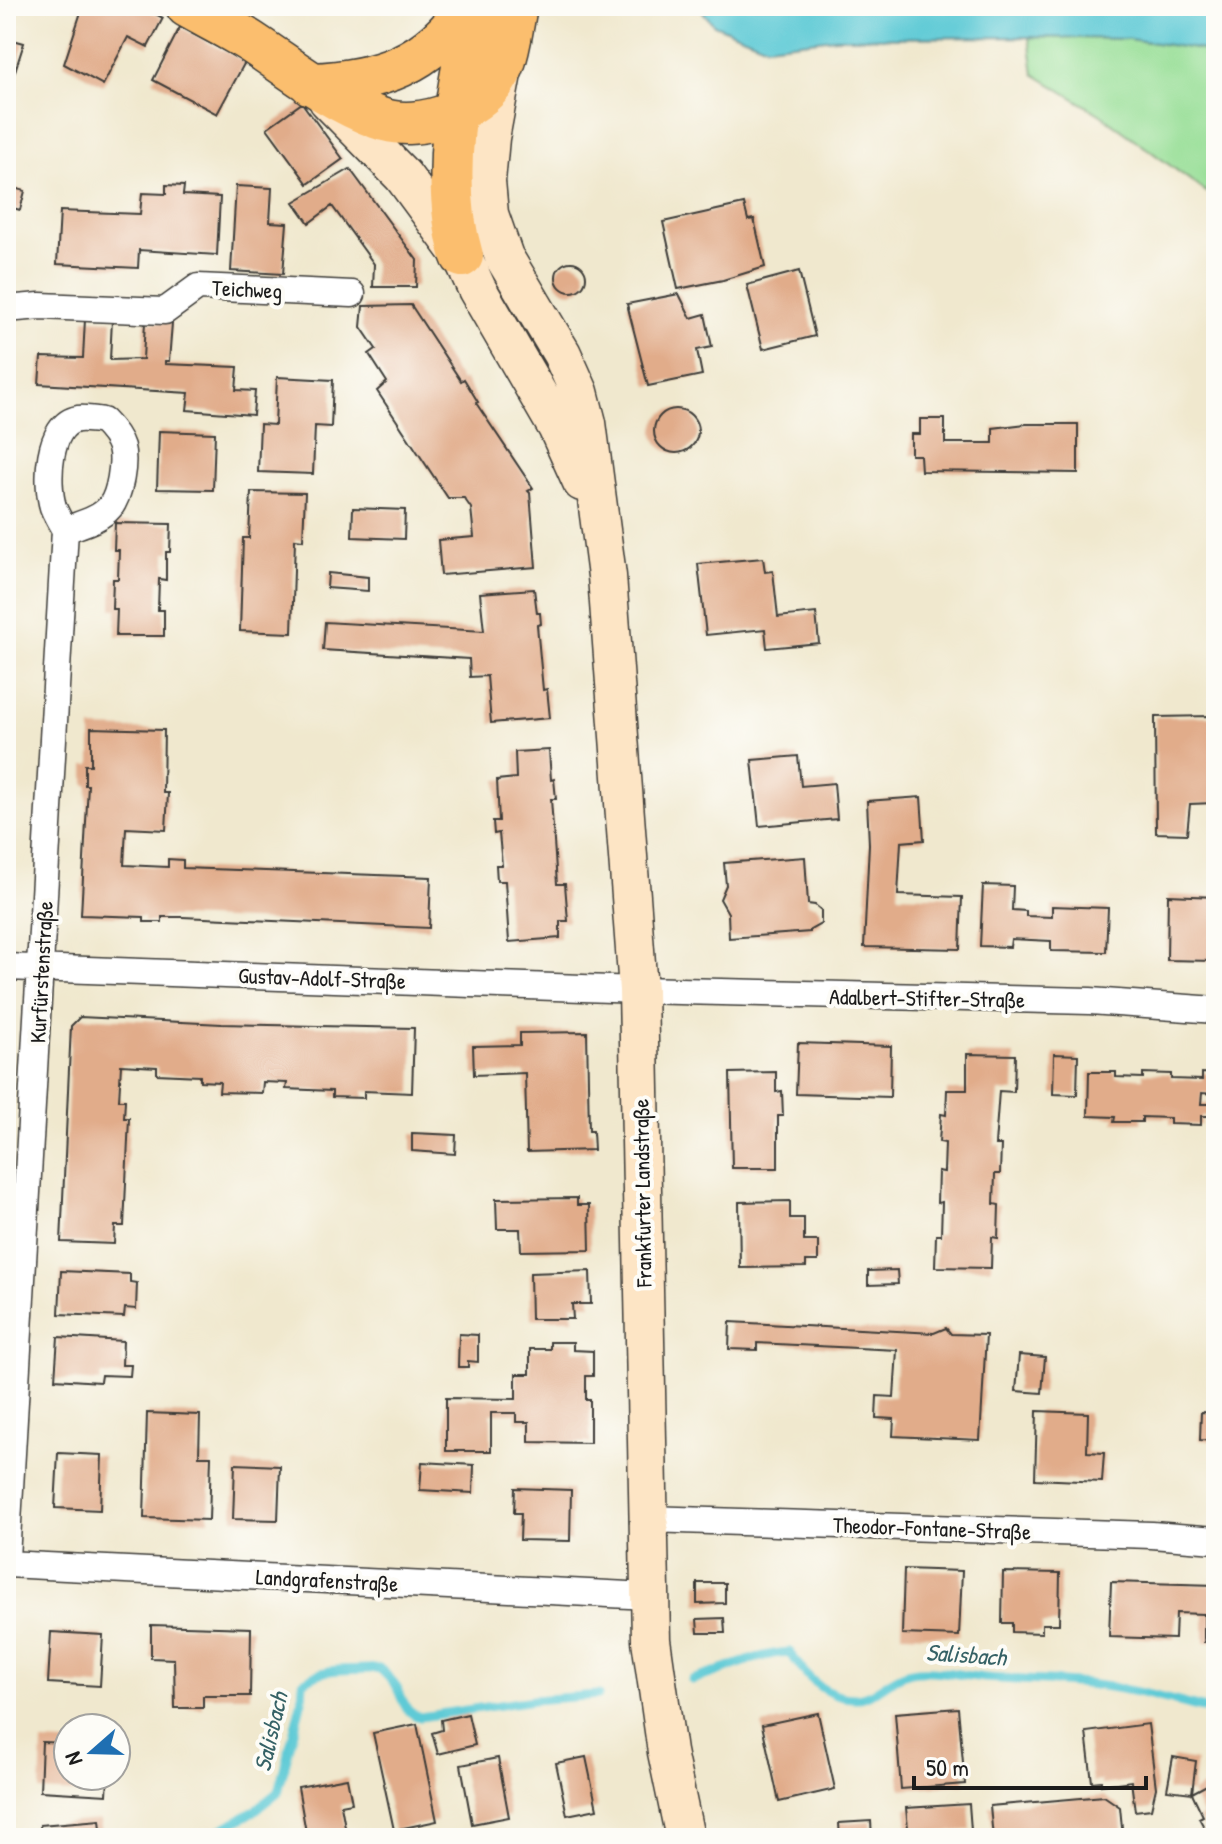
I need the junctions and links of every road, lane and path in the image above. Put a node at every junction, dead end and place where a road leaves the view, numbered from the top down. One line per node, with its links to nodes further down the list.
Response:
1 (187, 6): 3 (main road)
2 (486, 23): 3 (main road); 4 (main road); 9 (main road)
3 (311, 84): 4 (main road); 5 (main road)
4 (457, 112): 5 (main road)
5 (462, 256): 9 (main road)
6 (352, 294): 7 (street, Teichweg)
7 (6, 309)
8 (65, 530): 11 (street, Kurfürstenstraße)
9 (604, 546): 12 (main road, Frankfurter Landstraße)
10 (6, 967): 11 (street, Gustav-Adolf-Straße)
11 (42, 968): 12 (street, Gustav-Adolf-Straße); 16 (street, Kurfürstenstraße)
12 (638, 990): 13 (street, Adalbert-Stifter-Straße); 14 (main road, Frankfurter Landstraße)
13 (1216, 1010)
14 (648, 1519): 15 (street, Theodor-Fontane-Straße); 17 (main road, Frankfurter Landstraße)
15 (1216, 1540)
16 (6, 1561): 17 (street, Landgrafenstraße)
17 (649, 1596): 18 (main road, Frankfurter Landstraße)
18 (685, 1838)

